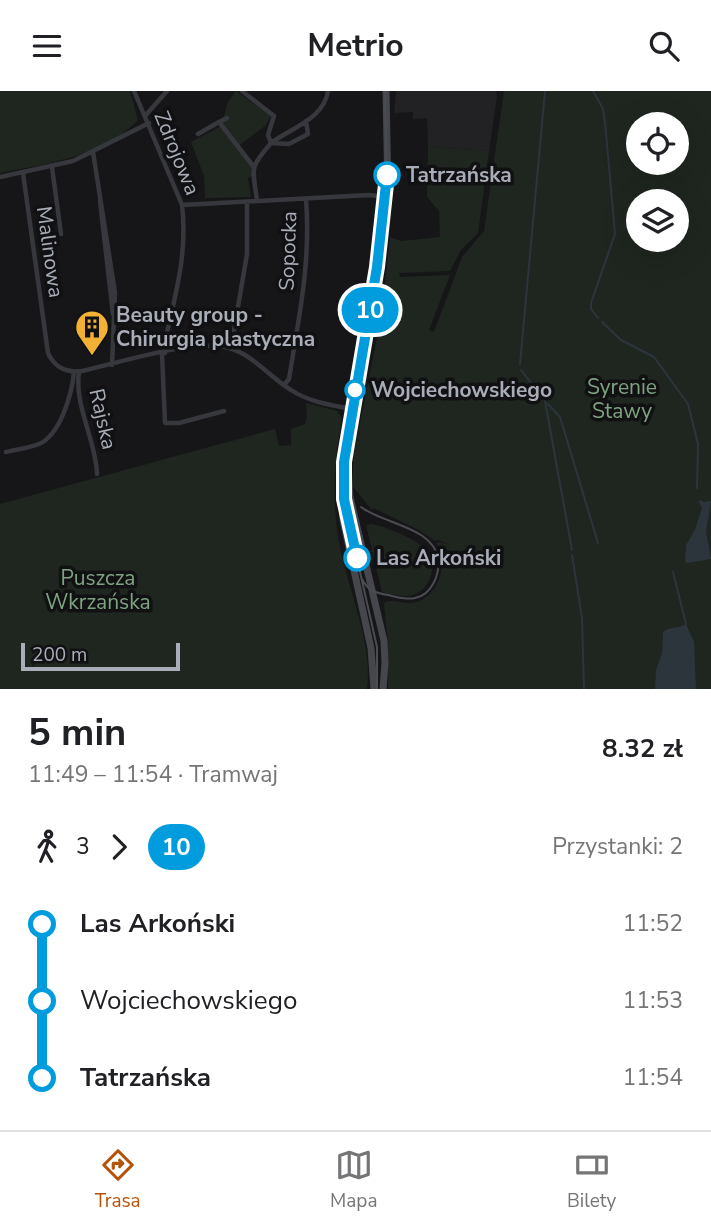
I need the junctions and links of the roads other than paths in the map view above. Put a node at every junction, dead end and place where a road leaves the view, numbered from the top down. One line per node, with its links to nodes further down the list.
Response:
1 (134, 91): 6 (street, Zdrojowa)
2 (167, 91): 6 (street)
3 (242, 91): 12 (street)
4 (328, 91): 8 (street)
5 (386, 91): 18 (street)
6 (145, 115): 10 (street, Zdrojowa)
7 (227, 118): 9 (street)
8 (306, 121): 12 (street); 12 (street)
9 (219, 122): 11 (street); 14 (street)
10 (149, 123): 13 (street); 22 (street, Zdrojowa)
11 (198, 134)
12 (271, 142): 14 (street)
13 (93, 152): 15 (street); 26 (street)
14 (253, 166): 20 (street)
15 (52, 167): 16 (street); 23 (street)
16 (23, 173): 17 (street); 27 (street, Malinowa)
17 (0, 177)
18 (387, 197): 19 (street); 29 (street)
19 (306, 199): 20 (street); 28 (street, Sopocka)
20 (257, 201): 21 (street)
21 (247, 202): 22 (street); 24 (street)
22 (182, 205): 25 (street, Zdrojowa)
23 (61, 234)
24 (230, 348): 25 (street); 28 (street)
25 (163, 353): 26 (street); 30 (street, Zdrojowa)
26 (112, 365): 27 (street)
27 (77, 372): 32 (street, Rajska); 33 (street, Rajska)
28 (284, 386): 29 (street)
29 (353, 410): 31 (street)
30 (224, 411)
31 (347, 446): 34 (street); 35 (street)
32 (6, 452)
33 (97, 474)
34 (374, 689)
35 (383, 689)

